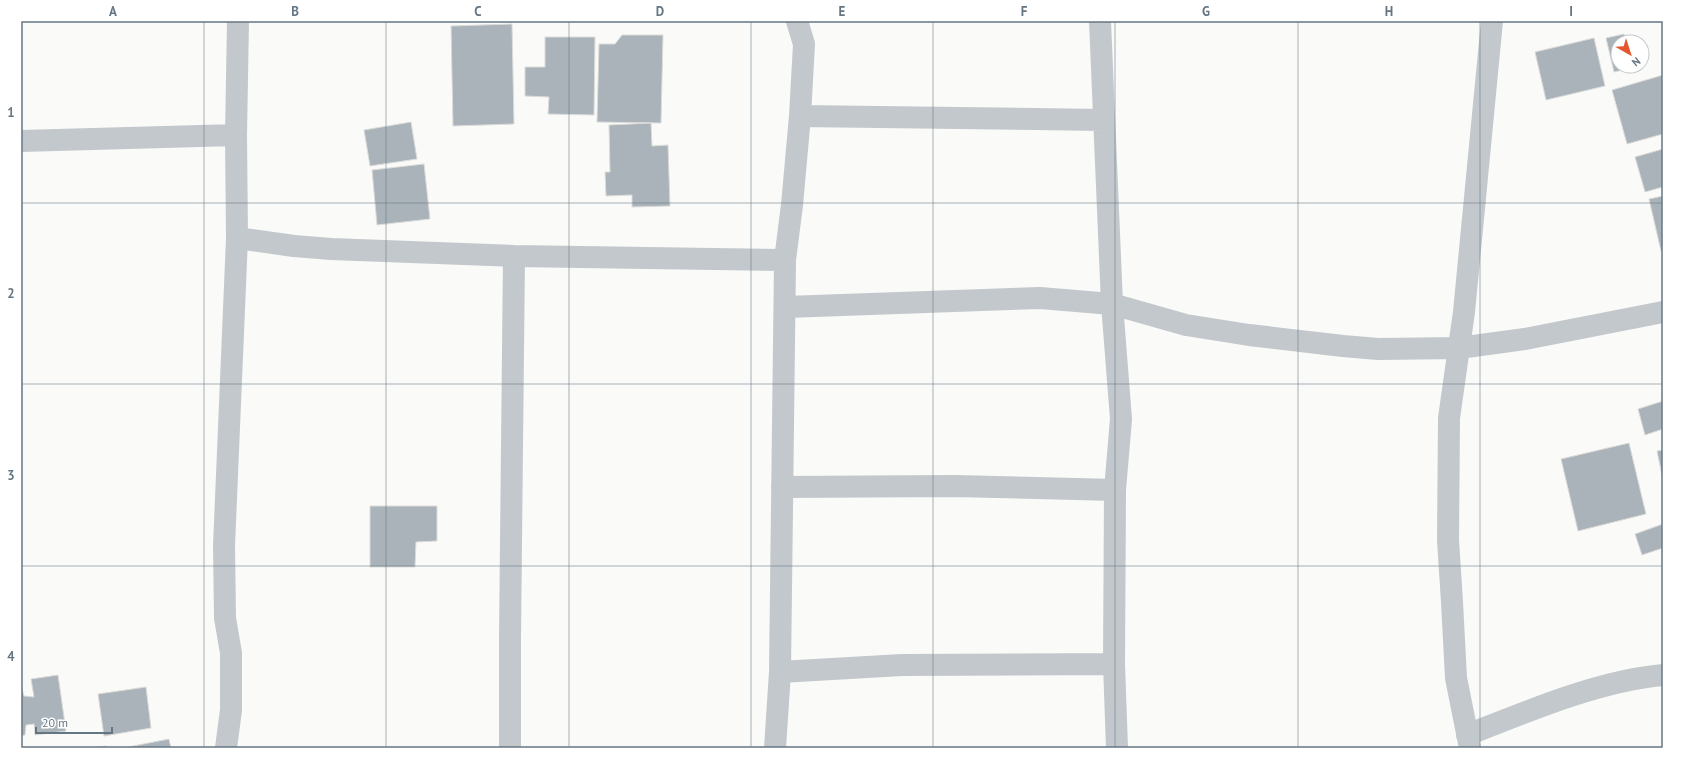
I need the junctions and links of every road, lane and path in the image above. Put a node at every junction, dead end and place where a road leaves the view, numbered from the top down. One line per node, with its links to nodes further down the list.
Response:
1 (238, 21): 7 (street)
2 (797, 21): 5 (street)
3 (1100, 21): 6 (street)
4 (1492, 21): 15 (street)
5 (800, 116): 6 (street); 11 (street)
6 (1104, 120): 12 (street)
7 (236, 135): 8 (street); 9 (street)
8 (21, 141)
9 (237, 238): 10 (street); 22 (street)
10 (514, 256): 11 (street); 23 (street)
11 (785, 260): 13 (street)
12 (1112, 304): 13 (street); 15 (street); 17 (street)
13 (786, 307): 16 (street)
14 (1663, 312): 15 (street)
15 (1458, 348): 21 (street)
16 (782, 487): 17 (street); 19 (street)
17 (1115, 490): 18 (street)
18 (1114, 664): 19 (street); 25 (street)
19 (780, 672): 24 (street)
20 (1663, 676): 21 (street)
21 (1468, 742)
22 (226, 748)
23 (510, 748)
24 (776, 748)
25 (1117, 748)

